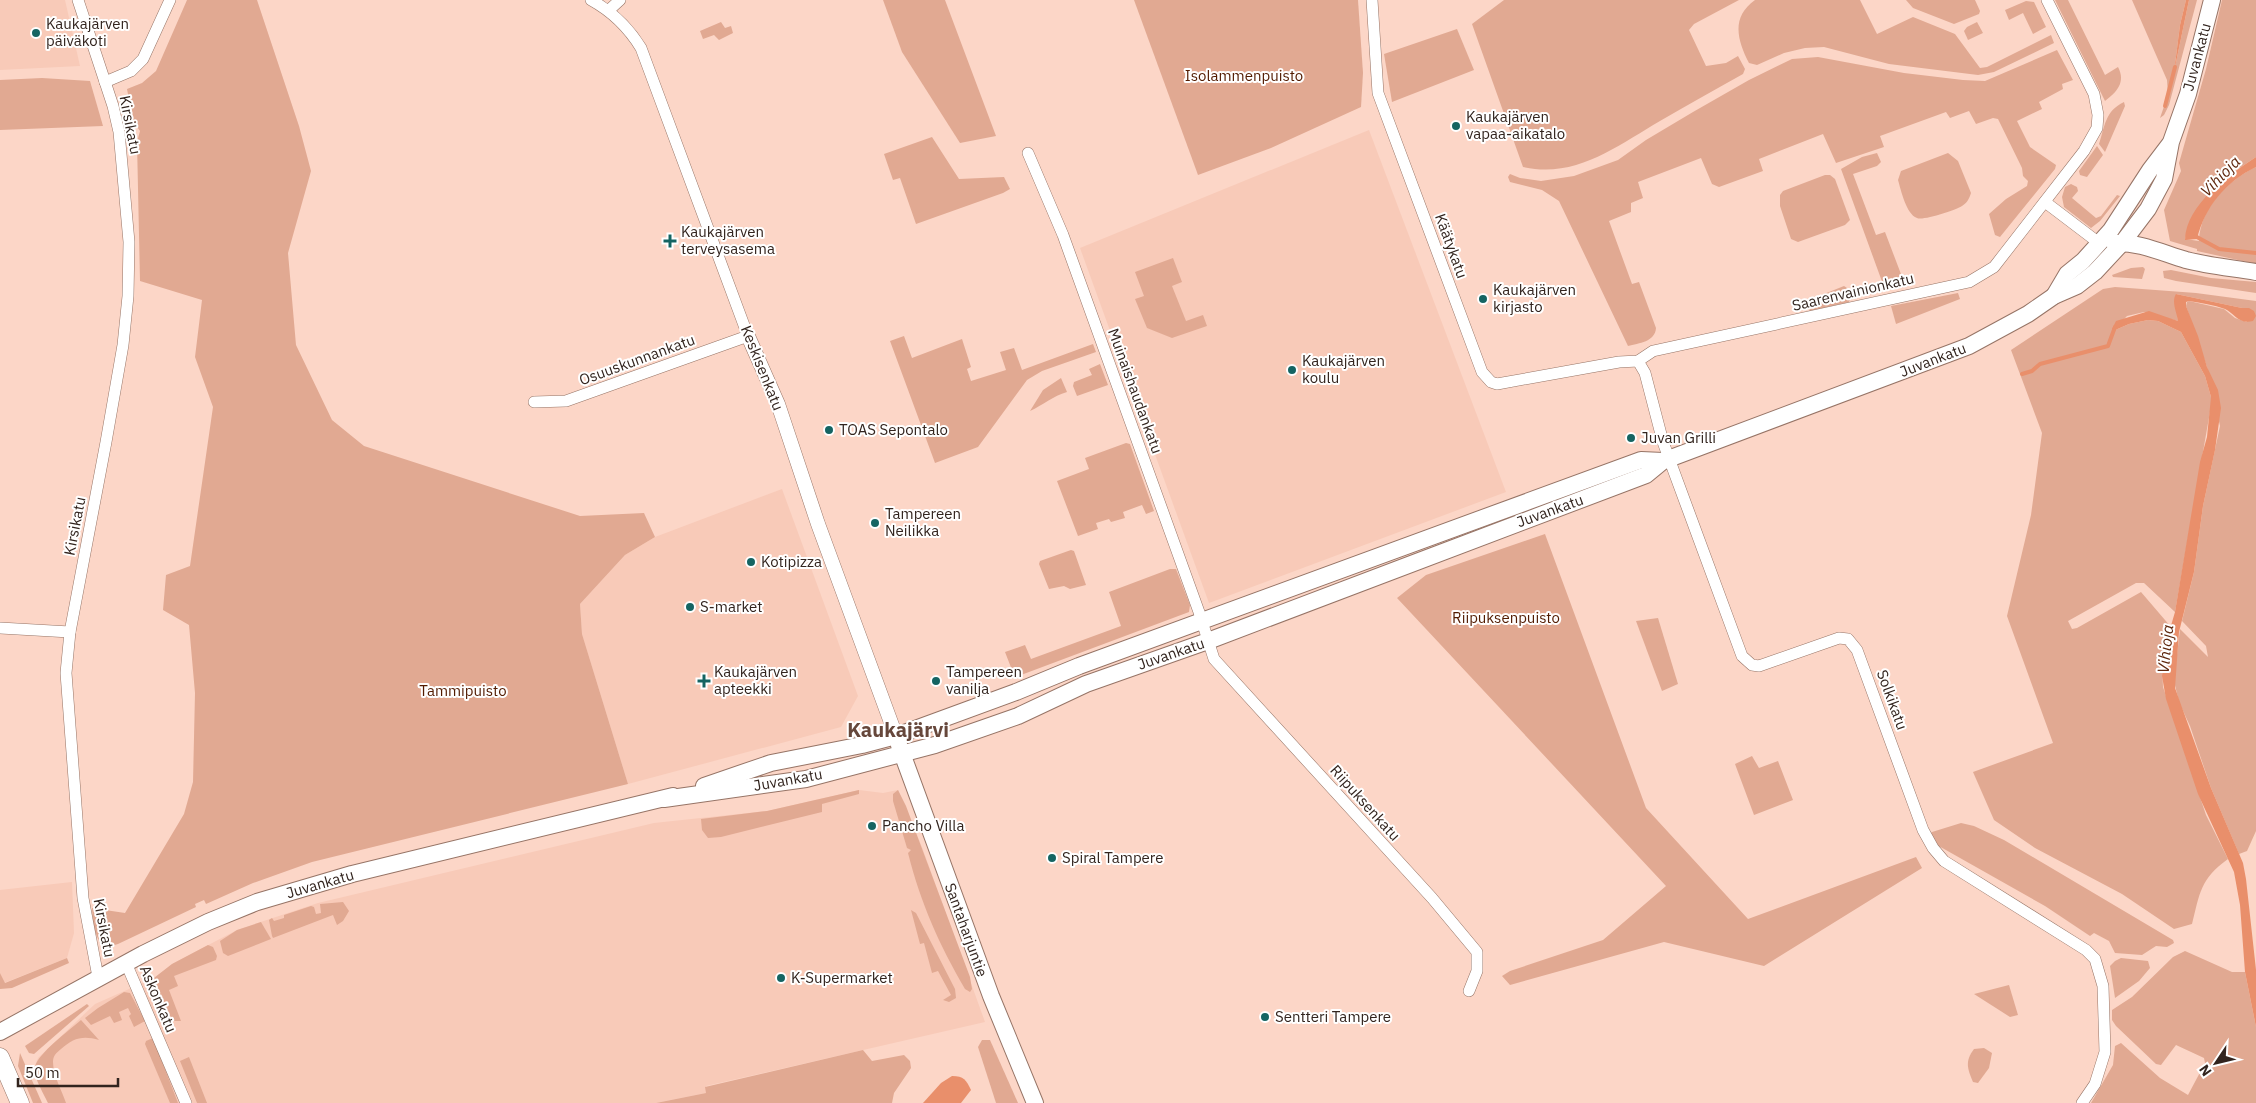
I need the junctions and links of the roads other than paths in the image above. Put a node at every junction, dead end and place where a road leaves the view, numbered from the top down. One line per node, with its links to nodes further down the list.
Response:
1 (78, 0): 9 (street, Kirsikatu)
2 (170, 0): 9 (street)
3 (591, 0): 8 (street, Keskisenkatu)
4 (620, 0): 8 (street)
5 (1372, 0): 18 (street, Käätykatu)
6 (2047, 0): 12 (street, Saarenvainionkatu)
7 (2212, 0): 10 (main road, Juvankatu)
8 (608, 10): 17 (street, Keskisenkatu)
9 (104, 82): 23 (street, Kirsikatu)
10 (2171, 142): 13 (main road, Juvankatu); 14 (main road, Juvankatu)
11 (1028, 153): 21 (street, Muinaishaudankatu)
12 (2045, 202): 13 (street); 18 (street, Saarenvainionkatu)
13 (2099, 243): 14 (main road); 16 (main road, Juvankatu)
14 (2120, 246): 15 (main road); 16 (main road, Juvankatu)
15 (2256, 272)
16 (2054, 296): 20 (main road, Juvankatu)
17 (748, 336): 19 (street, Osuuskunnankatu); 25 (street, Keskisenkatu)
18 (1638, 361): 20 (street, Solkikatu)
19 (534, 402)
20 (1667, 460): 21 (main road, Juvankatu); 24 (main road, Juvankatu); 36 (street, Solkikatu)
21 (1201, 621): 24 (street, Muinaishaudankatu); 25 (main road, Juvankatu)
22 (0, 628): 23 (street)
23 (70, 632): 29 (street, Kirsikatu)
24 (1208, 641): 26 (main road, Juvankatu); 30 (street, Riipuksenkatu)
25 (896, 736): 26 (main road, Keskisenkatu); 27 (main road, Juvankatu)
26 (903, 754): 27 (main road, Juvankatu); 35 (main road, Santaharjuntie)
27 (664, 799): 28 (main road, Juvankatu)
28 (126, 962): 29 (main road, Juvankatu); 34 (street, Askonkatu)
29 (98, 977): 31 (main road, Juvankatu)
30 (1469, 991)
31 (0, 1032)
32 (0, 1057): 33 (main road)
33 (20, 1103)
34 (186, 1103)
35 (1035, 1103)
36 (2082, 1103)

